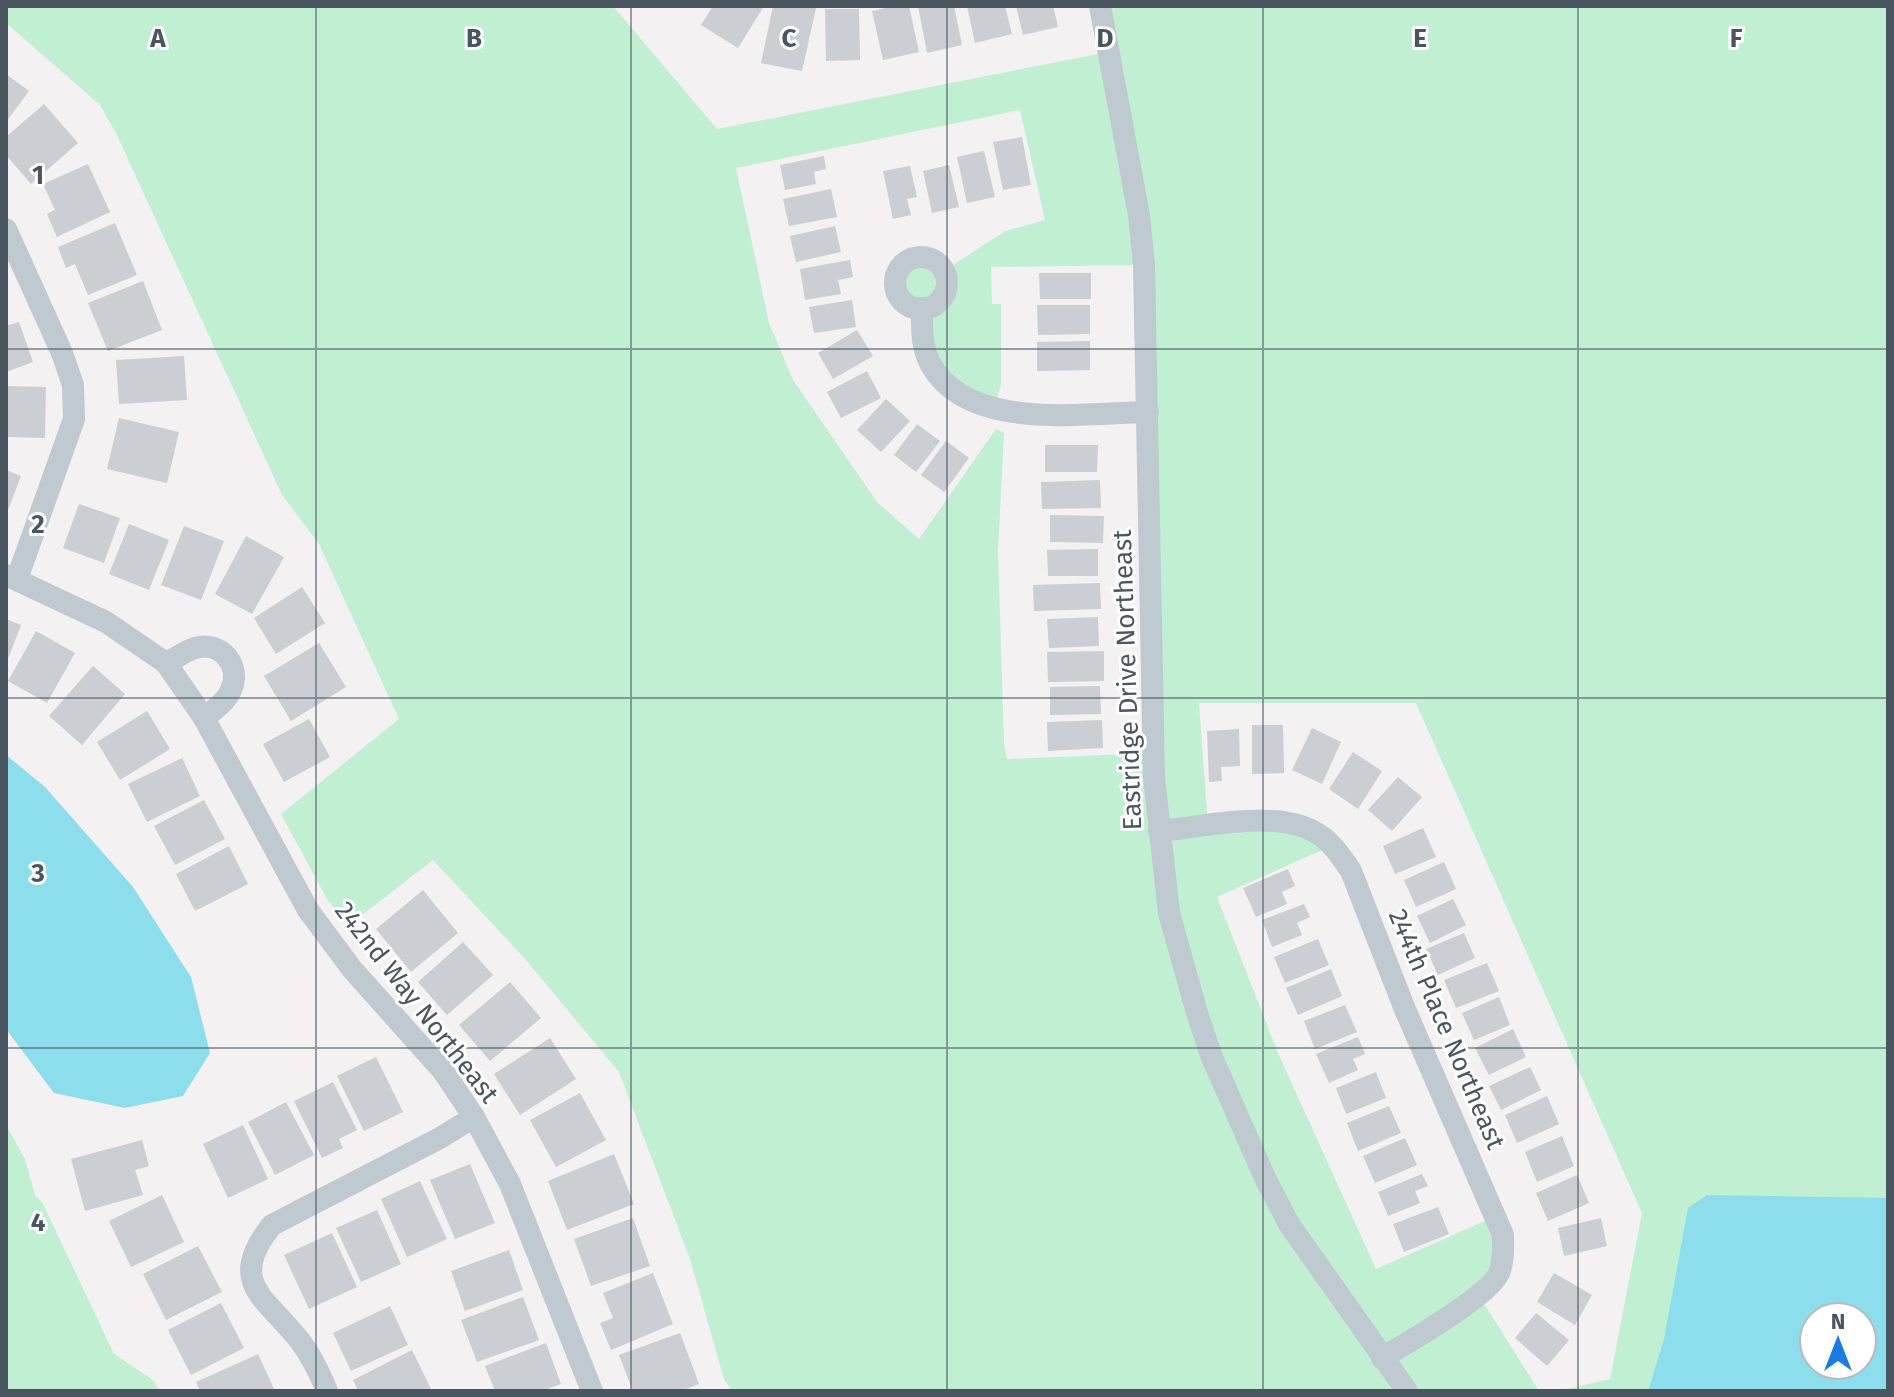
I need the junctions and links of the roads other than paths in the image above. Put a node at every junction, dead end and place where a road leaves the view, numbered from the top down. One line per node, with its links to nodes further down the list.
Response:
1 (1100, 6): 4 (street, Eastridge Drive Northeast)
2 (6, 229): 5 (street)
3 (922, 308): 4 (street)
4 (1148, 412): 8 (street, Eastridge Drive Northeast)
5 (12, 577): 6 (street)
6 (166, 663): 7 (street, 242nd Way Northeast); 7 (street)
7 (204, 718): 9 (street, 242nd Way Northeast)
8 (1159, 831): 10 (street, Eastridge Drive Northeast); 10 (street, 244th Place Northeast)
9 (474, 1117): 11 (street); 12 (street, 242nd Way Northeast)
10 (1382, 1358): 13 (street, Eastridge Drive Northeast)
11 (327, 1391)
12 (592, 1391)
13 (1407, 1391)

